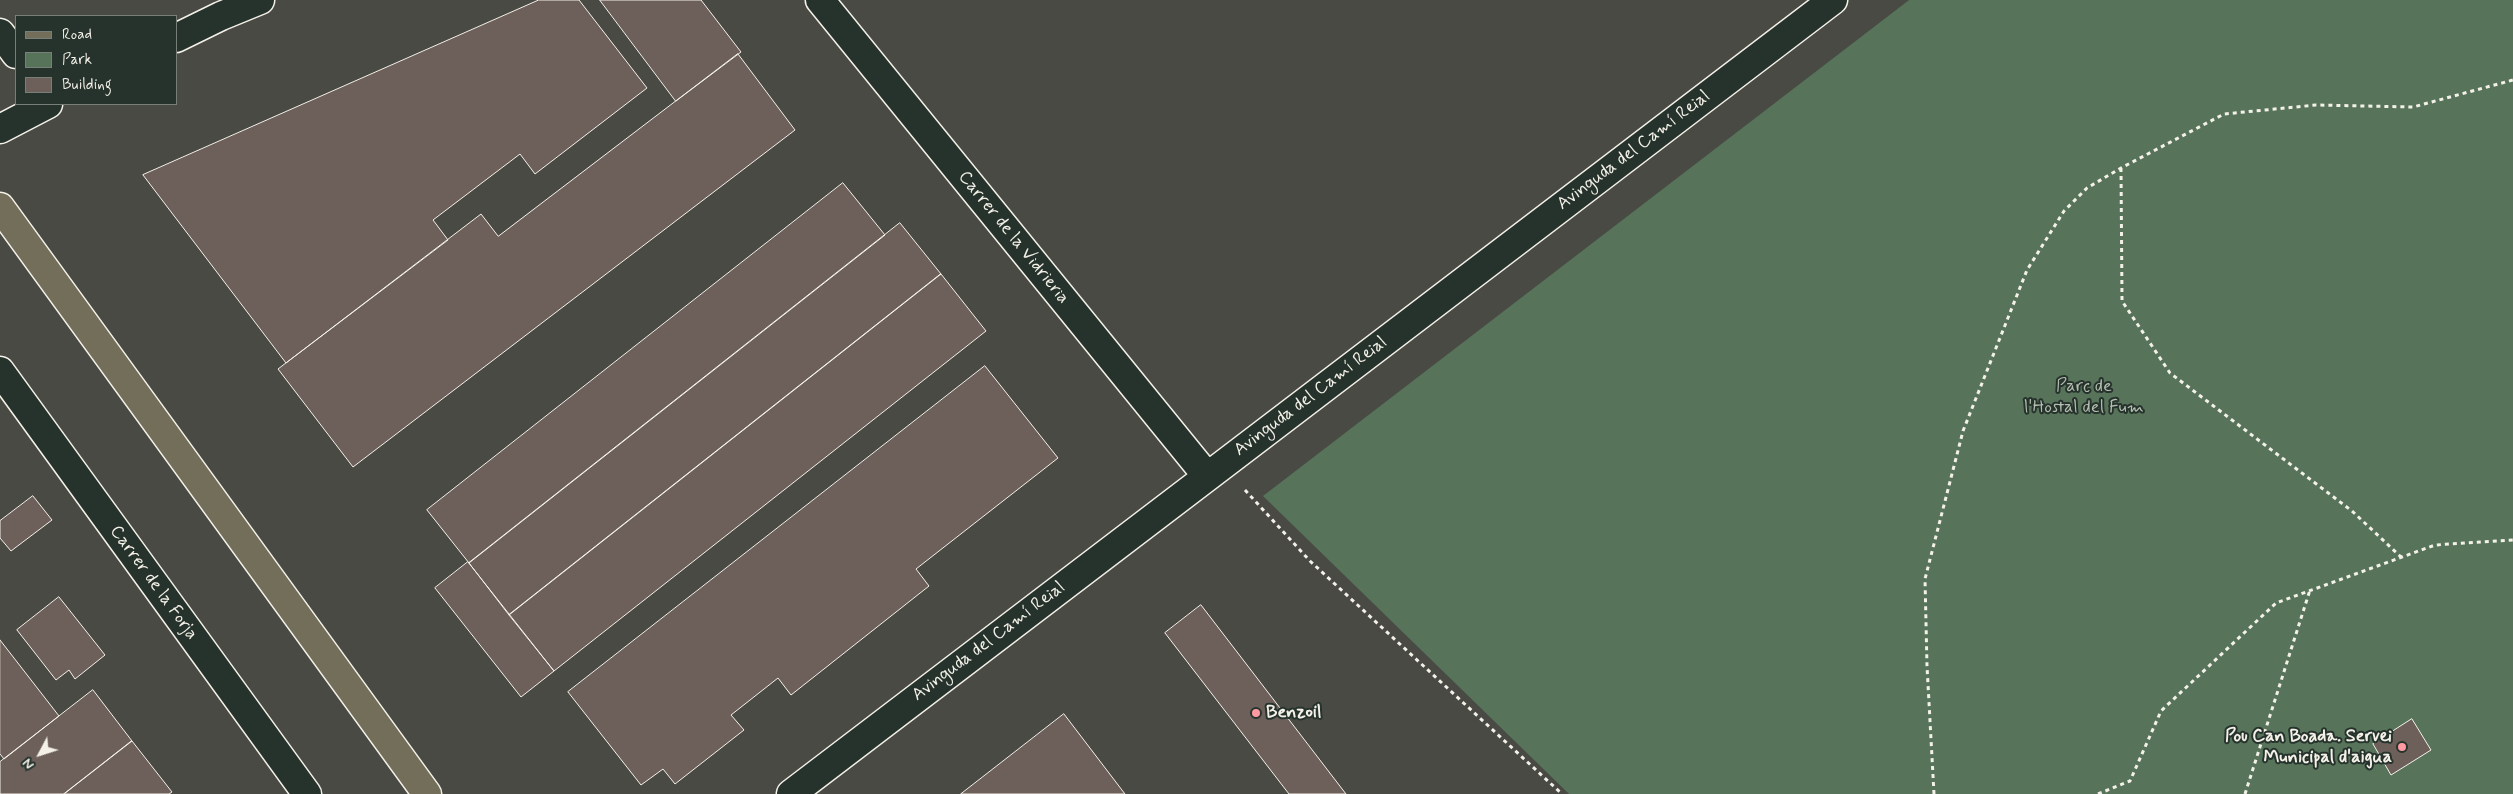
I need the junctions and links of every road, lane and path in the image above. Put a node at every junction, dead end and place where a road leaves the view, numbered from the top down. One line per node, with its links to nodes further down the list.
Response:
1 (260, 0): 5 (street)
2 (820, 0): 13 (street, Carrer de la Vidrieria)
3 (1818, 4): 13 (street, Avinguda del Camí Reial)
4 (0, 32): 6 (street)
5 (178, 37)
6 (15, 53)
7 (2513, 80): 10 (path)
8 (46, 105): 9 (street)
9 (0, 129)
10 (2121, 168): 15 (path); 21 (path)
11 (0, 207): 17 (main road)
12 (0, 371): 18 (street, Carrer de la Forja)
13 (1215, 470): 19 (street, Avinguda del Camí Reial); 20 (path)
14 (2513, 540): 15 (path)
15 (2401, 557): 16 (path)
16 (2310, 590): 22 (path); 23 (path)
17 (424, 792)
18 (307, 794)
19 (791, 794)
20 (1562, 794)
21 (1934, 794)
22 (2098, 794)
23 (2245, 794)

